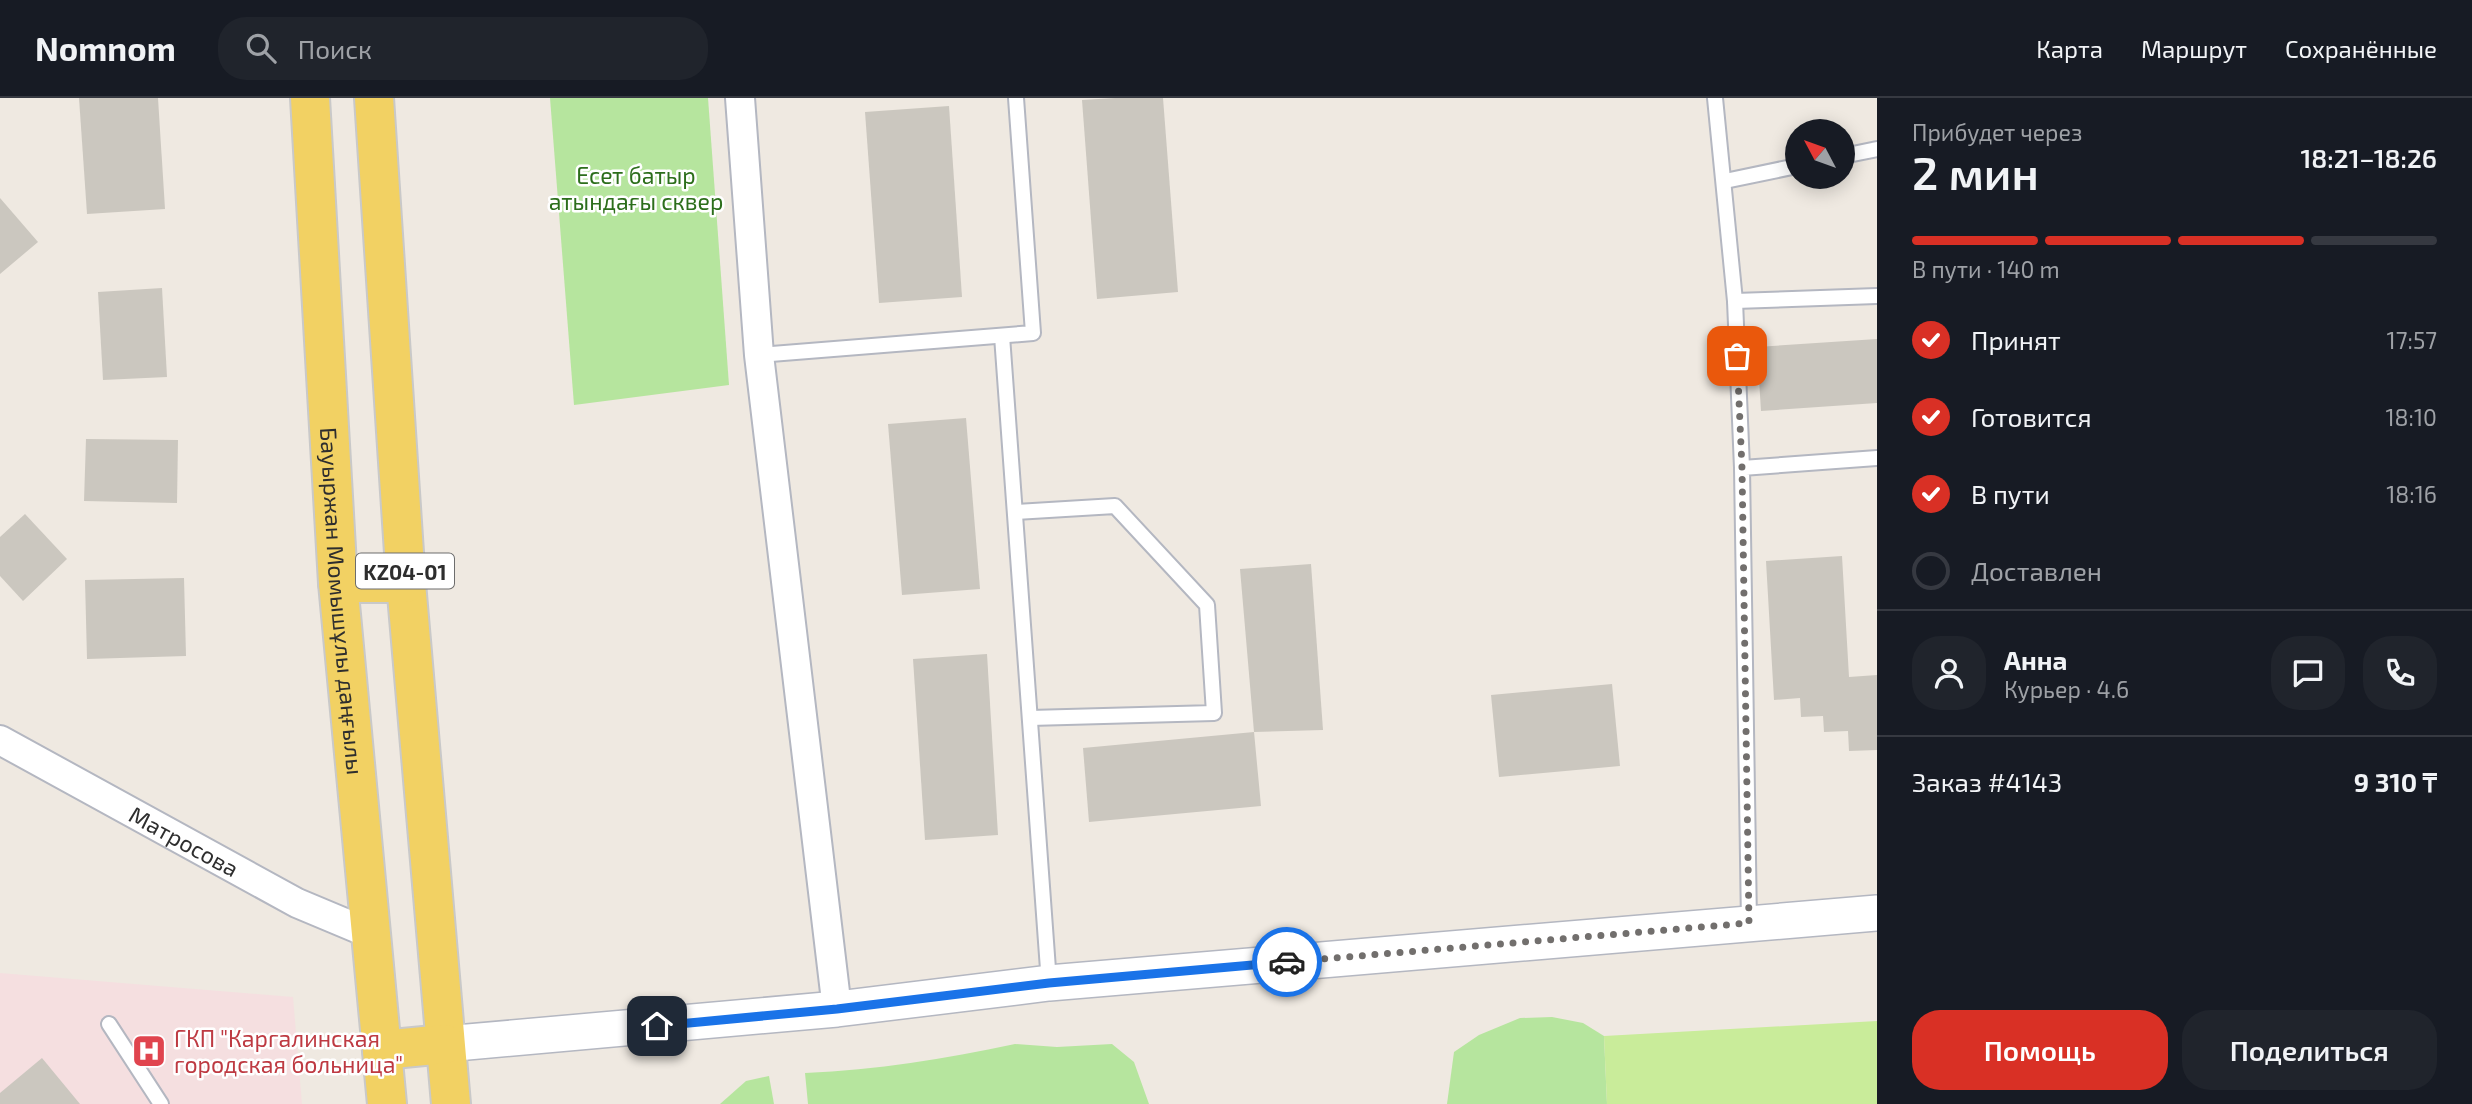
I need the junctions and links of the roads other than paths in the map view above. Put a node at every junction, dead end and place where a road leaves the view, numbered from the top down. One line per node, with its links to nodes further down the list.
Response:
1 (310, 98): 17 (main road, Бауыржан Момышұлы даңғылы / KZ04-01)
2 (374, 98): 18 (main road, KZ04-01)
3 (740, 98): 13 (street)
4 (1016, 98): 12 (lane)
5 (1715, 98): 9 (lane)
6 (1877, 149): 7 (lane)
7 (1855, 154)
8 (1785, 168): 9 (lane)
9 (1724, 181): 11 (lane)
10 (1877, 296): 11 (lane)
11 (1735, 301): 15 (lane)
12 (1002, 336): 13 (lane); 16 (lane)
13 (759, 355): 25 (street)
14 (1877, 458): 15 (lane)
15 (1742, 468): 22 (lane)
16 (1015, 512): 19 (lane); 19 (lane)
17 (338, 583): 18 (main road); 23 (main road, Бауыржан Момышұлы даңғылы / KZ04-01)
18 (406, 583): 27 (main road, KZ04-01)
19 (1030, 719): 24 (lane)
20 (0, 740): 23 (street, Матросова)
21 (1877, 913): 22 (street)
22 (1749, 923): 24 (street)
23 (371, 934): 28 (main road, Бауыржан Момышұлы даңғылы / KZ04-01)
24 (1049, 983): 25 (street)
25 (837, 1009): 27 (street)
26 (109, 1024): 29 (lane)
27 (445, 1044): 28 (main road); 31 (main road, KZ04-01)
28 (382, 1050): 30 (main road, Бауыржан Момышұлы даңғылы / KZ04-01)
29 (161, 1104)
30 (387, 1104)
31 (451, 1104)

